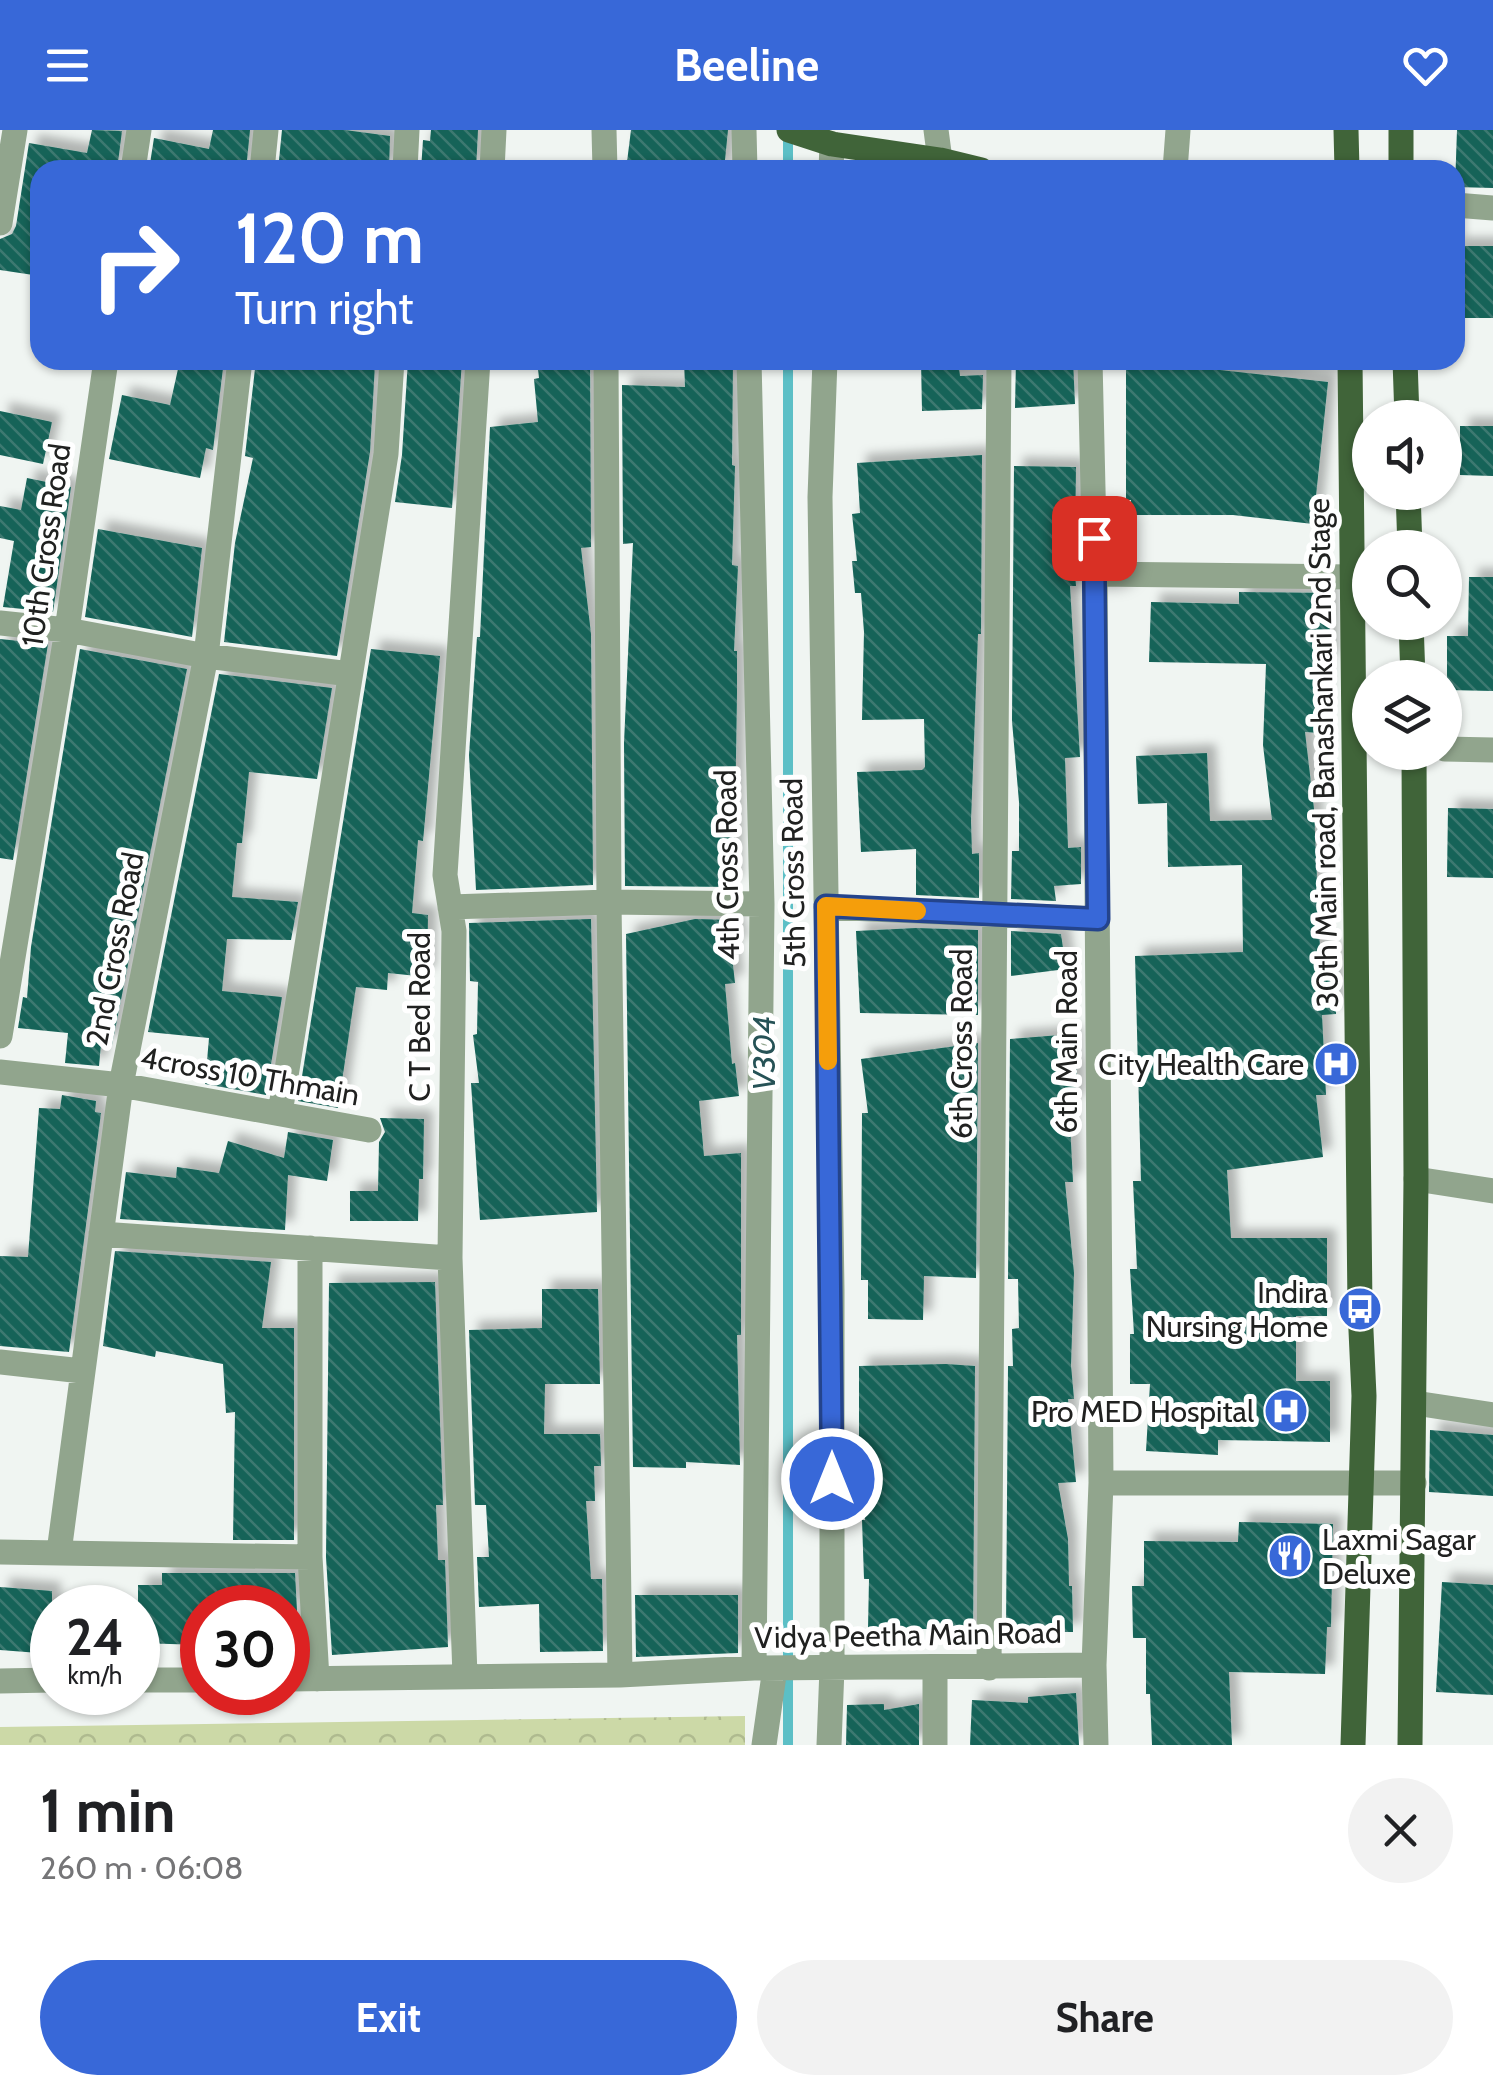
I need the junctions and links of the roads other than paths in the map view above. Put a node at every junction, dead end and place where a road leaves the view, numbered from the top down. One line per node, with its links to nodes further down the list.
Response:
1 (15, 130): 26 (street)
2 (139, 130): 14 (street)
3 (266, 130): 15 (street)
4 (407, 130): 16 (street)
5 (494, 130): 17 (street)
6 (604, 130): 18 (street)
7 (744, 130): 19 (street)
8 (936, 130): 20 (street)
9 (1178, 130): 21 (street)
10 (1346, 130): 22 (main road)
11 (1401, 130): 23 (main road)
12 (796, 132): 13 (main road)
13 (832, 157): 20 (main road)
14 (134, 160)
15 (263, 160)
16 (406, 160)
17 (492, 160)
18 (605, 160)
19 (744, 160)
20 (940, 160)
21 (1176, 160)
22 (1348, 160)
23 (1401, 160)
24 (1465, 206): 25 (street)
25 (1493, 208)
26 (0, 224)
27 (105, 370): 43 (street, 10th Cross Road)
28 (239, 370): 44 (street, 2nd Cross Road)
29 (391, 370): 45 (street)
30 (477, 370): 53 (street, C T Bed Road)
31 (606, 370): 50 (street)
32 (749, 370): 51 (street, 4th Cross Road)
33 (825, 370): 52 (street, 5th Cross Road)
34 (1000, 370): 54 (street, 6th Cross Road)
35 (1090, 370): 40 (street, 6th Main Road)
36 (1350, 370): 39 (main road, 30th Main road, Banashankari 2nd Stage)
37 (1405, 370): 38 (main road)
38 (1406, 400)
39 (1352, 530)
40 (1096, 574): 41 (street); 55 (street, 6th Main Road)
41 (1352, 577)
42 (0, 624): 43 (street)
43 (67, 630): 44 (street); 56 (street, 10th Cross Road)
44 (206, 656): 45 (street); 58 (street, 2nd Cross Road)
45 (350, 674): 59 (street)
46 (1462, 749): 47 (street)
47 (1493, 750)
48 (1363, 770): 71 (main road, 30th Main road, Banashankari 2nd Stage)
49 (1414, 770): 61 (main road)
50 (610, 902): 51 (street); 53 (street); 81 (street)
51 (762, 904): 78 (street, 4th Cross Road)
52 (826, 906): 54 (street); 79 (street, 5th Cross Road)
53 (450, 907): 65 (street, C T Bed Road)
54 (995, 914): 55 (street); 80 (street, 6th Cross Road)
55 (1098, 919): 70 (street, 6th Main Road)
56 (0, 1036)
57 (0, 1072): 58 (street, 4cross 10 Thmain)
58 (121, 1085): 59 (street, 4cross 10 Thmain); 63 (street, 2nd Cross Road)
59 (280, 1113): 60 (street, 4cross 10 Thmain)
60 (370, 1130)
61 (1416, 1178): 62 (street); 68 (main road)
62 (1493, 1191)
63 (100, 1234): 64 (street); 67 (street, 2nd Cross Road)
64 (310, 1248): 65 (street); 75 (street)
65 (450, 1258): 82 (street, C T Bed Road)
66 (0, 1362): 67 (street)
67 (82, 1371): 74 (street, 2nd Cross Road)
68 (1415, 1403): 69 (street); 72 (main road)
69 (1493, 1415)
70 (1102, 1483): 71 (street); 76 (street, Vidya Peetha Main Road)
71 (1363, 1484): 72 (street); 91 (main road, 30th Main road, Banashankari 2nd Stage)
72 (1414, 1484): 92 (main road)
73 (0, 1552): 74 (street)
74 (59, 1552): 75 (street)
75 (310, 1557): 84 (street)
76 (1094, 1665): 80 (street, Vidya Peetha Main Road); 90 (street)
77 (934, 1667): 79 (street, Vidya Peetha Main Road); 80 (street, Vidya Peetha Main Road); 89 (street)
78 (778, 1668): 79 (street, Vidya Peetha Main Road); 81 (street, Vidya Peetha Main Road); 87 (street, 4th Cross Road)
79 (832, 1668): 88 (street, 5th Cross Road)
80 (989, 1668)
81 (620, 1675): 82 (street, Vidya Peetha Main Road)
82 (466, 1676): 84 (street, Vidya Peetha Main Road)
83 (310, 1679): 84 (street, Vidya Peetha Main Road)
84 (317, 1679)
85 (30, 1680): 86 (street)
86 (0, 1681)
87 (764, 1745)
88 (829, 1745)
89 (935, 1745)
90 (1096, 1745)
91 (1353, 1745)
92 (1410, 1745)

